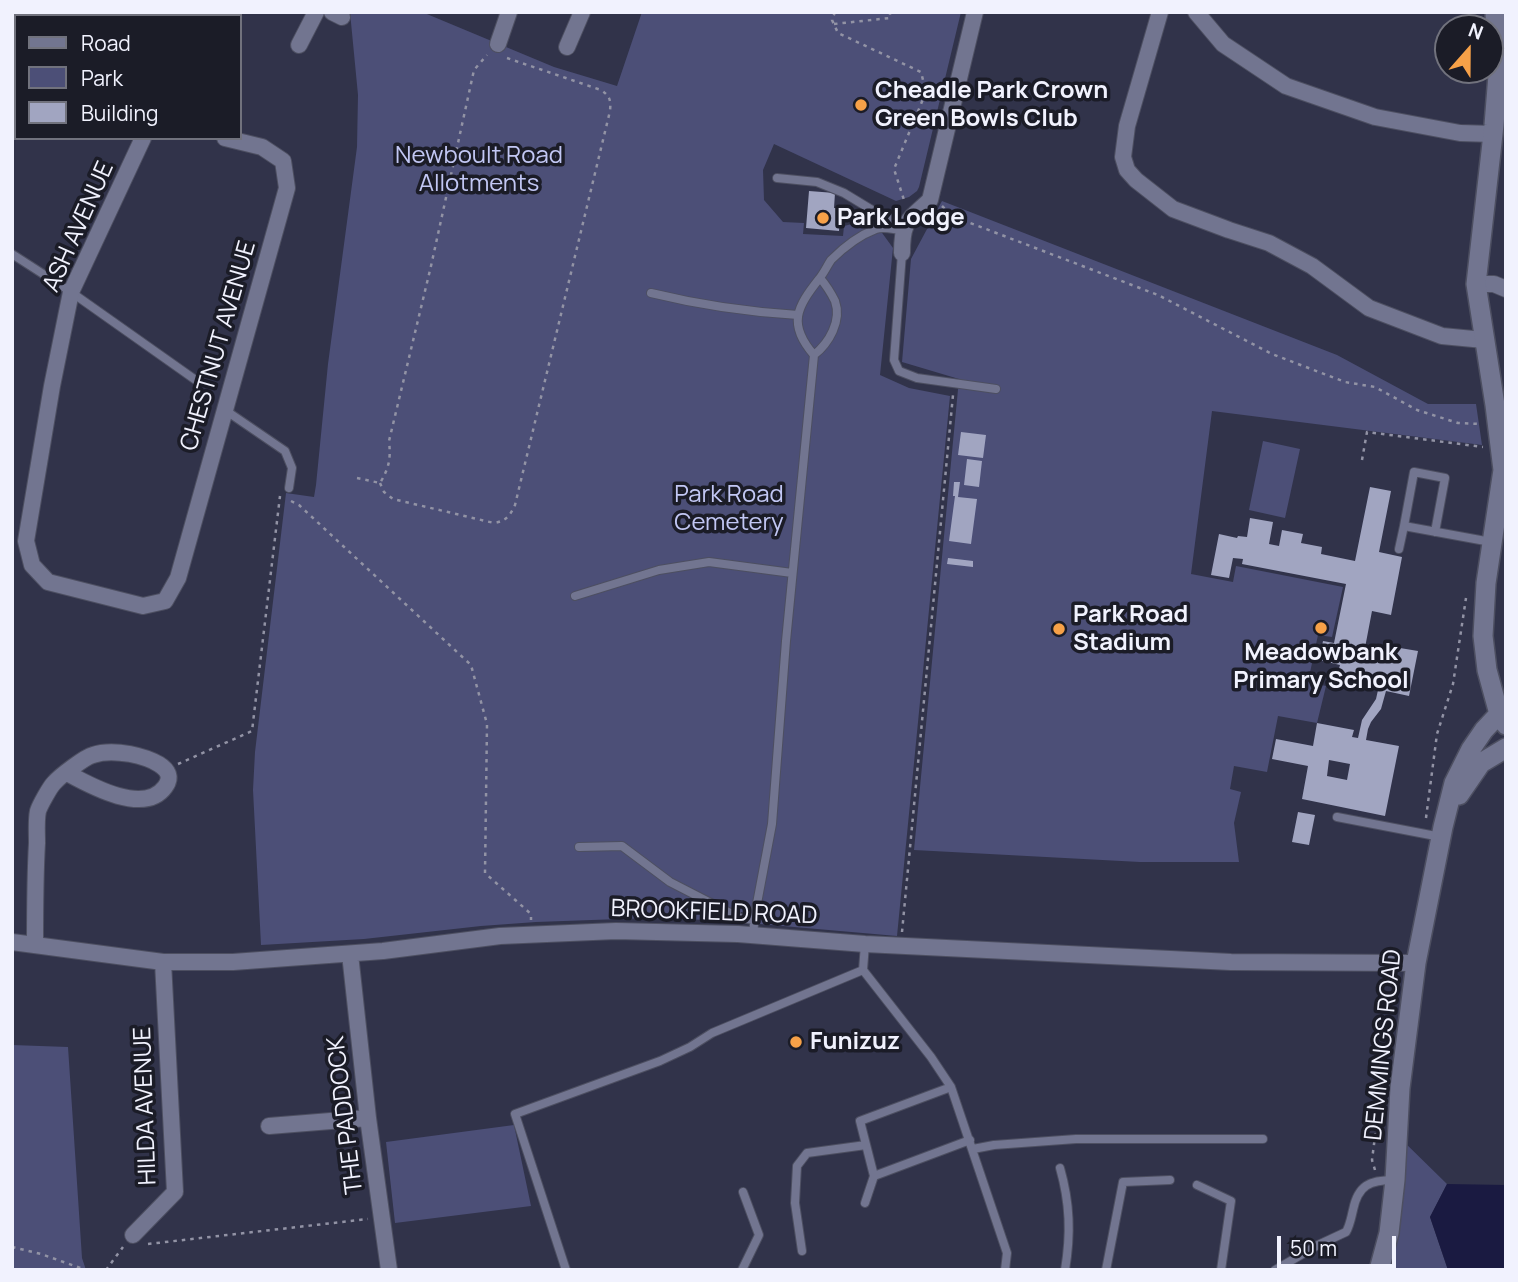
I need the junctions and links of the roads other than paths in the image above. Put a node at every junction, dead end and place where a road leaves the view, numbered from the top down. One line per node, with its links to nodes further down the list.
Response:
1 (316, 12): 8 (street)
2 (509, 12): 10 (street)
3 (582, 12): 9 (street)
4 (975, 12): 15 (street)
5 (1160, 12): 24 (street)
6 (1196, 12): 11 (street)
7 (1495, 12): 11 (street)
8 (299, 45)
9 (566, 47)
10 (494, 48)
11 (1498, 129): 19 (street)
12 (142, 140): 21 (street, ASH AVENUE)
13 (233, 140): 28 (street, CHESTNUT AVENUE)
14 (777, 178): 15 (lane)
15 (906, 224): 16 (street); 18 (lane)
16 (902, 253): 27 (lane)
17 (12, 254): 21 (lane)
18 (820, 278): 23 (lane); 25 (lane)
19 (1476, 284): 20 (street); 24 (street)
20 (1506, 289)
21 (71, 292): 26 (lane); 37 (street, ASH AVENUE)
22 (651, 293): 23 (lane)
23 (798, 315): 25 (lane)
24 (1484, 340): 29 (street)
25 (814, 355): 35 (lane)
26 (197, 381)
27 (996, 388)
28 (225, 410): 30 (lane); 37 (street, CHESTNUT AVENUE)
29 (1504, 470): 33 (street)
30 (289, 488)
31 (1404, 526): 32 (lane); 32 (lane); 34 (lane)
32 (1435, 532): 33 (lane)
33 (1492, 542): 38 (street)
34 (1399, 549)
35 (792, 573): 36 (lane); 44 (lane)
36 (575, 596)
37 (165, 601)
38 (1502, 720): 42 (street, DEMMINGS ROAD)
39 (1506, 748): 42 (street, DEMMINGS ROAD)
40 (66, 773): 40 (street); 47 (street)
41 (1337, 817): 42 (lane)
42 (1436, 832): 50 (street, DEMMINGS ROAD)
43 (579, 847): 44 (lane)
44 (753, 928): 46 (street, BROOKFIELD ROAD); 48 (street, BROOKFIELD ROAD)
45 (12, 942): 47 (street, BROOKFIELD ROAD)
46 (865, 944): 50 (street, BROOKFIELD ROAD); 51 (lane)
47 (35, 945): 49 (street, BROOKFIELD ROAD)
48 (350, 954): 49 (street, BROOKFIELD ROAD); 53 (street, THE PADDOCK)
49 (163, 961): 66 (street, HILDA AVENUE)
50 (1416, 963): 62 (street, DEMMINGS ROAD)
51 (863, 970): 52 (lane); 70 (lane)
52 (951, 1087): 56 (lane); 57 (lane)
53 (368, 1118): 54 (street); 69 (street, THE PADDOCK)
54 (269, 1126)
55 (1263, 1139): 58 (lane)
56 (970, 1140): 58 (lane); 60 (lane)
57 (866, 1145): 60 (lane); 67 (lane)
58 (973, 1149): 68 (lane)
59 (1059, 1168): 72 (lane)
60 (874, 1176): 65 (lane)
61 (1170, 1180): 73 (lane)
62 (1395, 1180): 75 (lane); 76 (street, DEMMINGS ROAD)
63 (1197, 1185): 74 (lane)
64 (743, 1192): 71 (lane)
65 (865, 1203)
66 (135, 1240)
67 (802, 1251)
68 (1009, 1269)
69 (389, 1270)
70 (566, 1270)
71 (742, 1270)
72 (1065, 1270)
73 (1106, 1270)
74 (1221, 1270)
75 (1275, 1270)
76 (1379, 1270)

